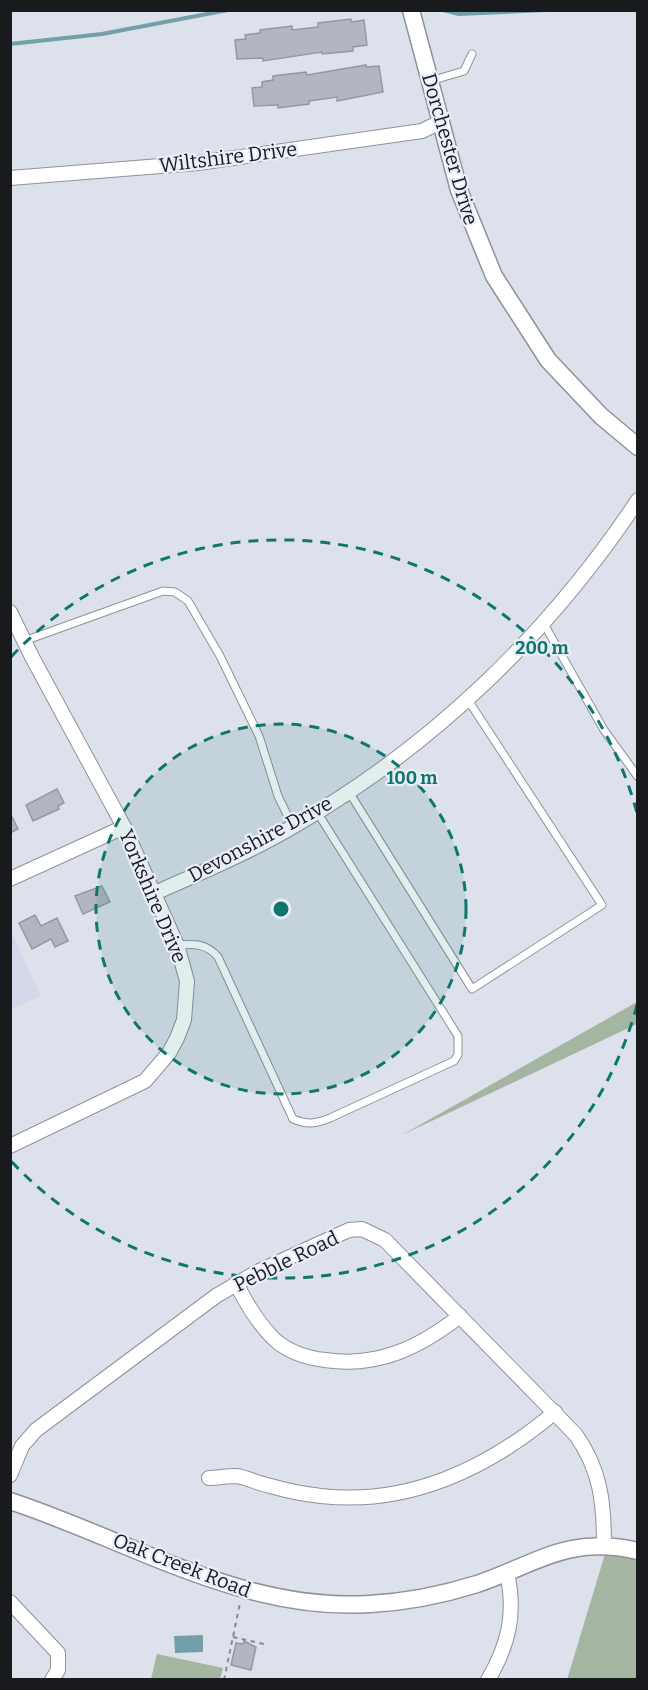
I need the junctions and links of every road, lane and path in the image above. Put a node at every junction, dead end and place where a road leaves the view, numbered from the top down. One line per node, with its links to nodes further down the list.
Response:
1 (411, 10): 3 (street, Dorchester Drive)
2 (472, 54): 3 (lane)
3 (430, 81): 4 (street, Dorchester Drive)
4 (442, 121): 5 (street, Wiltshire Drive); 6 (street, Dorchester Drive)
5 (10, 178)
6 (638, 447)
7 (638, 500): 9 (street, Devonshire Drive)
8 (10, 612): 10 (street, Yorkshire Drive)
9 (544, 624): 11 (street, Devonshire Drive); 12 (lane)
10 (24, 641): 15 (street, Yorkshire Drive); 16 (lane)
11 (468, 700): 13 (street, Devonshire Drive); 13 (lane)
12 (638, 777)
13 (349, 792): 14 (street, Devonshire Drive)
14 (317, 812): 16 (street, Devonshire Drive); 19 (lane)
15 (124, 827): 17 (street); 18 (street, Yorkshire Drive)
16 (292, 827): 18 (street, Devonshire Drive)
17 (10, 879)
18 (155, 893): 19 (street, Yorkshire Drive)
19 (177, 945): 20 (street, Yorkshire Drive)
20 (10, 1146)
21 (236, 1283): 22 (street, Pebble Road); 22 (street); 24 (street, Pebble Road)
22 (460, 1316): 23 (street, Pebble Road)
23 (555, 1412): 25 (street); 27 (street, Pebble Road)
24 (10, 1475)
25 (209, 1478)
26 (10, 1501): 30 (street, Oak Creek Road)
27 (604, 1546): 28 (street, Oak Creek Road); 29 (street, Oak Creek Road)
28 (638, 1551)
29 (507, 1573): 30 (street, Oak Creek Road); 36 (street)
30 (243, 1591): 32 (path)
31 (10, 1602): 34 (street)
32 (233, 1637): 33 (path); 35 (path)
33 (264, 1644)
34 (52, 1680)
35 (224, 1680)
36 (488, 1680)

